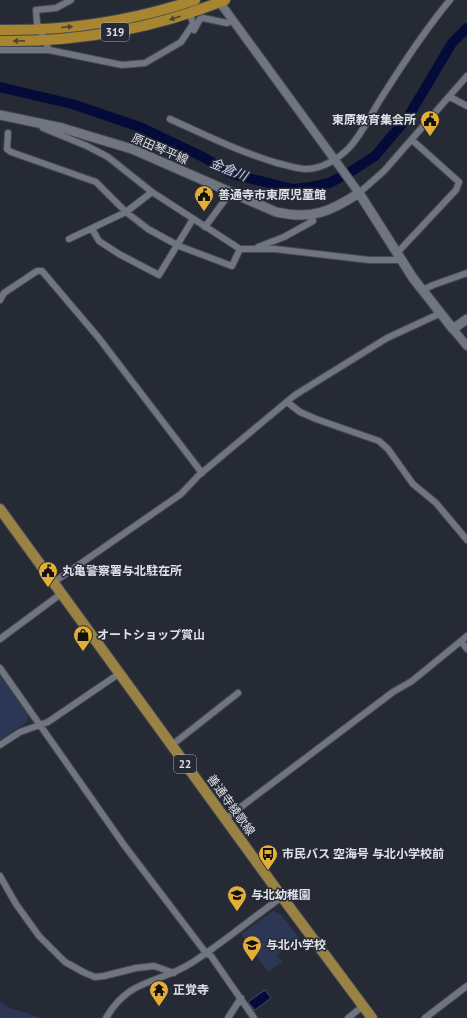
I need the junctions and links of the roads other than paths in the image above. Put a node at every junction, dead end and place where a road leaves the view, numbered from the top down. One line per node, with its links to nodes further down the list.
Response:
1 (71, 0): 7 (street)
2 (195, 0): 7 (highway, 319, one-way to 2)
3 (450, 0): 22 (street)
4 (221, 1): 5 (highway, 319); 6 (street)
5 (190, 13): 9 (highway, 319, one-way to 9); 11 (street)
6 (232, 21): 11 (street); 22 (street)
7 (40, 29): 8 (highway, 319); 9 (street)
8 (0, 30)
9 (44, 40): 10 (highway, 319, one-way to 10); 13 (street)
10 (0, 41)
11 (181, 42): 13 (street)
12 (0, 50): 13 (street)
13 (49, 50)
14 (467, 76): 15 (street)
15 (450, 97): 16 (street); 21 (street)
16 (467, 106)
17 (0, 115): 19 (main road, 原田琴平線)
18 (170, 119): 22 (street)
19 (30, 121): 24 (street); 25 (main road, 原田琴平線)
20 (8, 133): 26 (street)
21 (412, 140): 23 (street); 35 (street)
22 (334, 160): 23 (street)
23 (357, 191): 27 (main road, 原田琴平線); 35 (main road)
24 (152, 192): 26 (street); 28 (street)
25 (230, 193): 27 (main road, 原田琴平線); 29 (street)
26 (126, 212): 30 (street); 32 (street)
27 (308, 216): 33 (street)
28 (193, 219): 29 (street); 32 (street)
29 (206, 227): 34 (street)
30 (92, 229): 31 (street); 32 (street)
31 (69, 239)
32 (176, 245): 34 (street)
33 (254, 248): 34 (street); 35 (street)
34 (240, 249)
35 (399, 257): 37 (main road)
36 (467, 272): 37 (street)
37 (423, 290): 39 (main road)
38 (0, 300): 44 (street)
39 (441, 313): 41 (main road); 43 (street)
40 (467, 319): 41 (main road)
41 (453, 329): 42 (street)
42 (467, 346)
43 (287, 402): 44 (street); 46 (street)
44 (202, 473): 47 (street)
45 (0, 509): 47 (main road, 善通寺綾歌線 / 22)
46 (467, 540)
47 (54, 582): 48 (main road, 善通寺綾歌線 / 22)
48 (62, 593): 50 (street); 54 (main road, 善通寺綾歌線 / 22)
49 (467, 636): 51 (street)
50 (0, 639)
51 (461, 641): 52 (street); 59 (street)
52 (467, 649)
53 (0, 668): 56 (street)
54 (120, 673): 56 (street); 58 (main road, 善通寺綾歌線 / 22)
55 (238, 693): 58 (street)
56 (41, 726): 57 (street); 62 (street)
57 (0, 745)
58 (172, 745): 59 (main road, 善通寺綾歌線 / 22)
59 (225, 819): 61 (main road, 善通寺綾歌線 / 22)
60 (0, 876): 63 (street)
61 (282, 897): 62 (street); 66 (main road, 善通寺綾歌線 / 22)
62 (206, 953): 63 (street); 65 (street)
63 (174, 973): 67 (street)
64 (466, 989): 72 (street)
65 (241, 998): 68 (street); 69 (street)
66 (363, 1006): 70 (street); 71 (main road, 善通寺綾歌線 / 22)
67 (106, 1018)
68 (228, 1018)
69 (254, 1018)
70 (348, 1018)
71 (372, 1018)
72 (425, 1018)

